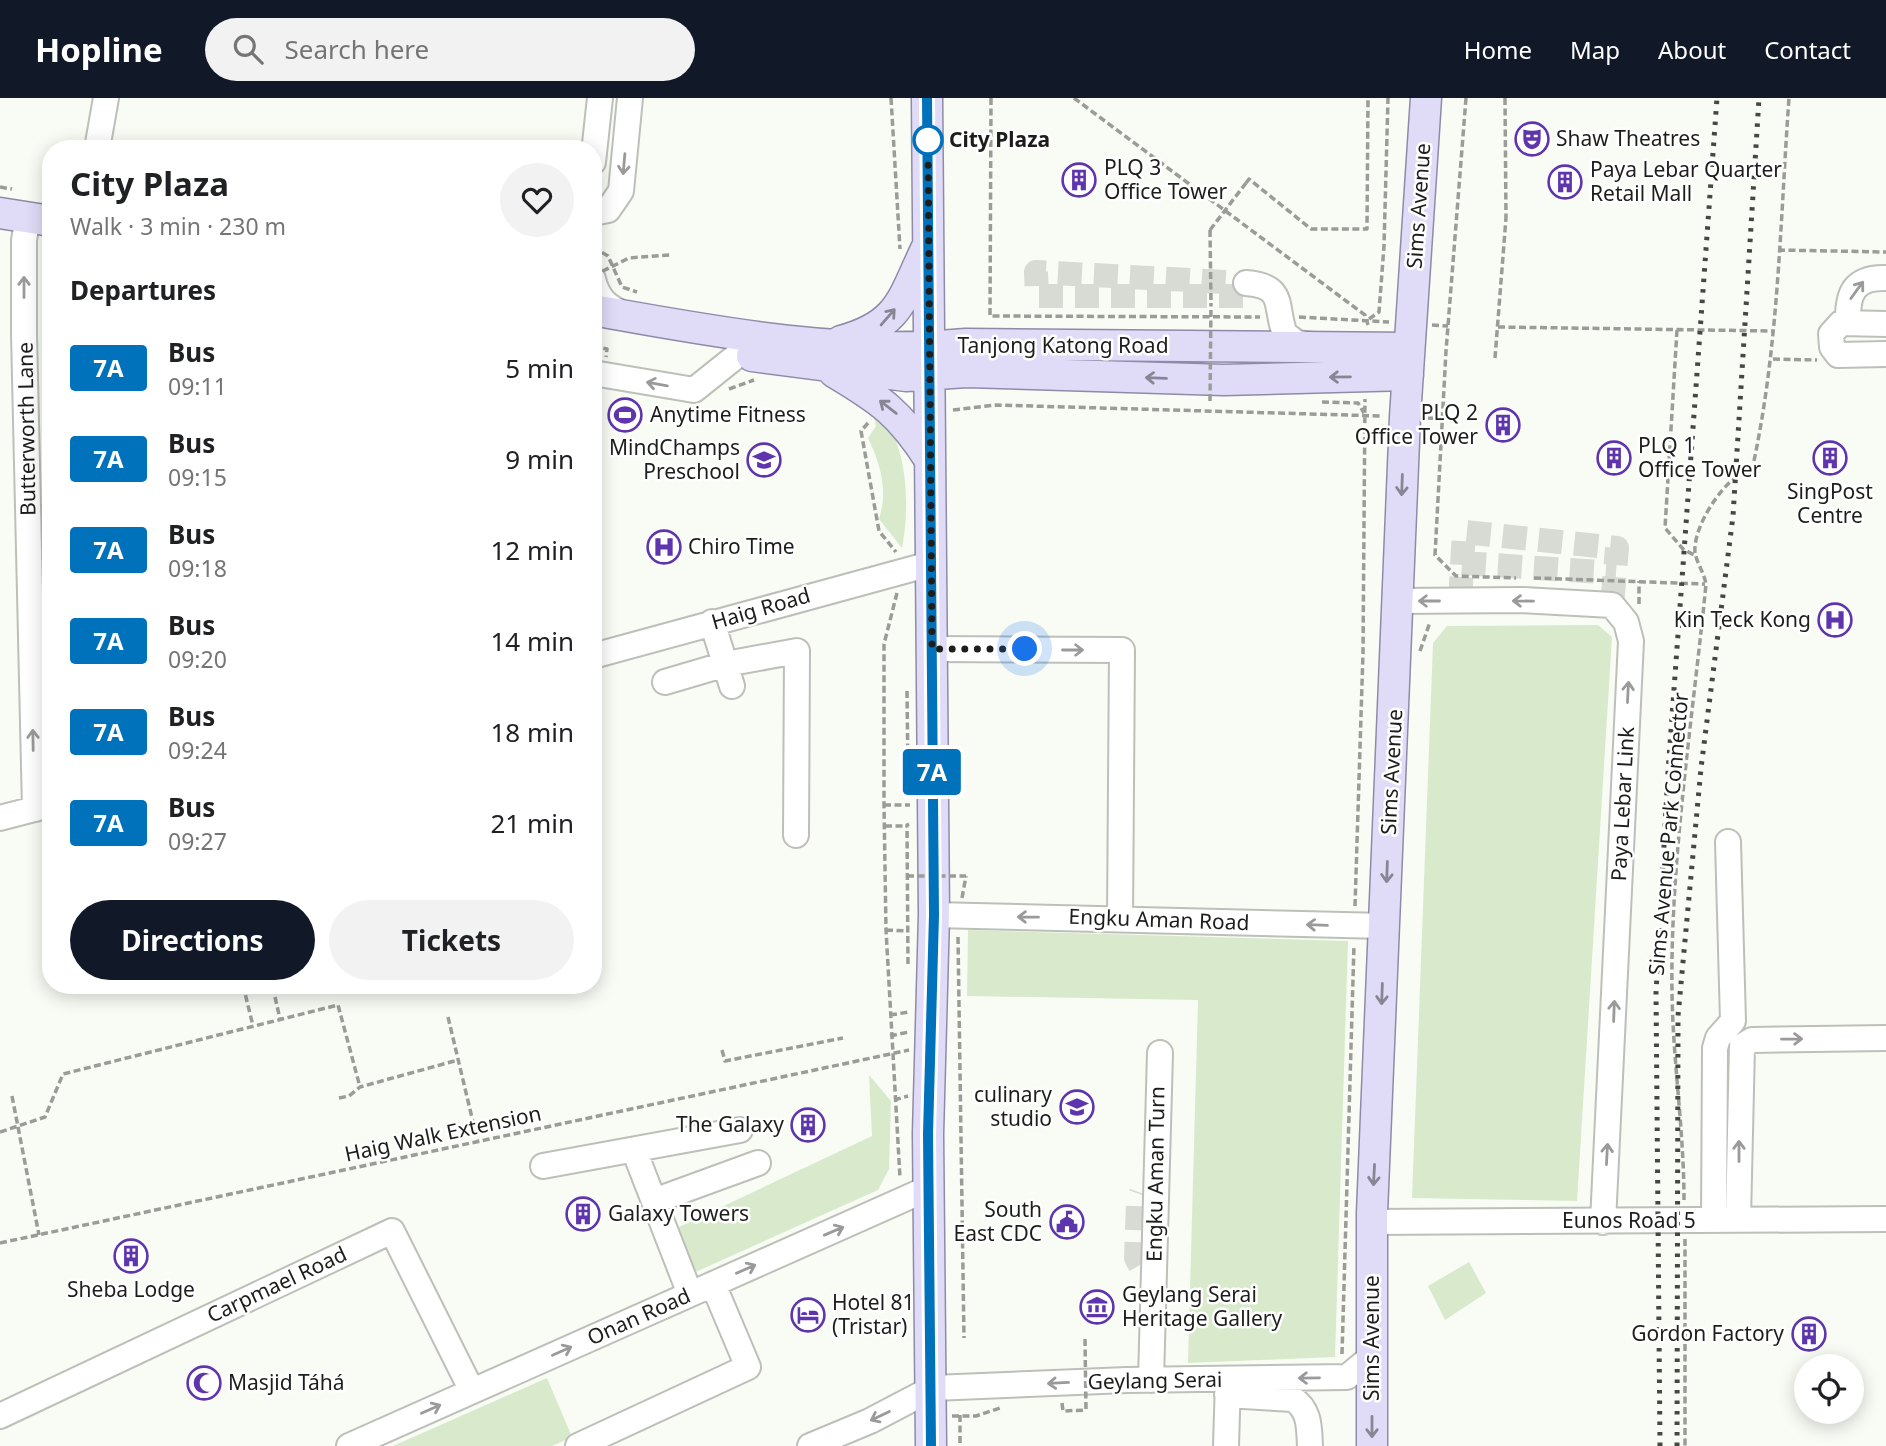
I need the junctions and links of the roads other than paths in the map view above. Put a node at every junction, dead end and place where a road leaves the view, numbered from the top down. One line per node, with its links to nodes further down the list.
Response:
1 (106, 98): 6 (street)
2 (600, 98): 7 (street)
3 (630, 98): 8 (street, one-way to 8)
4 (927, 98): 10 (main road)
5 (1426, 98): 24 (main road, Sims Avenue)
6 (99, 140)
7 (595, 140)
8 (602, 211)
9 (26, 217): 34 (street, Butterworth Lane, one-way to 9)
10 (929, 243): 22 (main road, one-way to 10); 23 (main road)
11 (1886, 278): 15 (street, one-way to 11)
12 (602, 299): 13 (street)
13 (640, 306): 14 (main road, Tanjong Katong Road); 22 (main road, Tanjong Katong Road)
14 (602, 309)
15 (1848, 323): 16 (street); 21 (street)
16 (1886, 324)
17 (602, 339): 20 (main road, Tanjong Katong Road)
18 (1215, 346): 19 (main road, Tanjong Katong Road); 19 (street); 23 (main road, Tanjong Katong Road)
19 (1320, 346): 24 (main road, Tanjong Katong Road)
20 (739, 354): 22 (main road, Tanjong Katong Road); 25 (street, one-way to 25)
21 (1886, 354)
22 (827, 356): 23 (main road, Tanjong Katong Road); 26 (main road, one-way to 22)
23 (930, 360): 24 (main road, Tanjong Katong Road, one-way to 23); 26 (main road)
24 (1408, 361): 28 (main road, Sims Avenue, one-way to 28)
25 (602, 375)
26 (930, 460): 27 (main road)
27 (930, 564): 29 (street, Haig Road); 30 (main road)
28 (1399, 601): 41 (main road, Sims Avenue, one-way to 41); 55 (street, Paya Lebar Link, one-way to 28)
29 (712, 622): 31 (street, Haig Road); 32 (street)
30 (932, 649): 39 (main road); 40 (street, one-way to 40)
31 (602, 650)
32 (729, 675): 33 (street); 37 (street)
33 (665, 682)
34 (42, 781)
35 (42, 806): 36 (street)
36 (0, 818)
37 (796, 835)
38 (1728, 842): 53 (street)
39 (933, 917): 40 (street, Engku Aman Road, one-way to 39); 49 (main road)
40 (1120, 919): 41 (street, Engku Aman Road, one-way to 40)
41 (1385, 926): 54 (main road, Sims Avenue, one-way to 54)
42 (1886, 1038): 53 (street, one-way to 42)
43 (1160, 1053): 46 (street, Engku Aman Turn)
44 (740, 1130): 45 (street)
45 (634, 1150): 48 (street); 51 (street)
46 (1157, 1162): 50 (street); 59 (street, Engku Aman Turn)
47 (758, 1163): 51 (street)
48 (543, 1166)
49 (929, 1188): 57 (street, Onan Road, one-way to 49); 63 (main road)
50 (1141, 1193)
51 (654, 1200): 58 (street)
52 (1886, 1219): 53 (street, Eunos Road 5)
53 (1726, 1220): 55 (street, Eunos Road 5)
54 (1372, 1222): 55 (street, Eunos Road 5); 60 (main road, Sims Avenue)
55 (1603, 1222)
56 (1140, 1265): 59 (street)
57 (713, 1284): 58 (street, Onan Road); 68 (street)
58 (690, 1294): 64 (street, Onan Road, one-way to 58)
59 (1153, 1294): 61 (street, Engku Aman Turn)
60 (1370, 1358): 62 (street, Geylang Serai, one-way to 62); 73 (main road, Sims Avenue, one-way to 73)
61 (1151, 1380): 62 (street, Geylang Serai); 63 (street, Geylang Serai, one-way to 63)
62 (1227, 1387): 71 (street); 72 (street)
63 (933, 1388): 69 (street, one-way to 69); 70 (main road)
64 (472, 1391): 65 (street, Carpmael Road); 66 (street, Onan Road, one-way to 64)
65 (0, 1416)
66 (375, 1441): 67 (street, Onan Road)
67 (349, 1446)
68 (578, 1446)
69 (810, 1446)
70 (931, 1446)
71 (1226, 1446)
72 (1310, 1446)
73 (1372, 1446)

